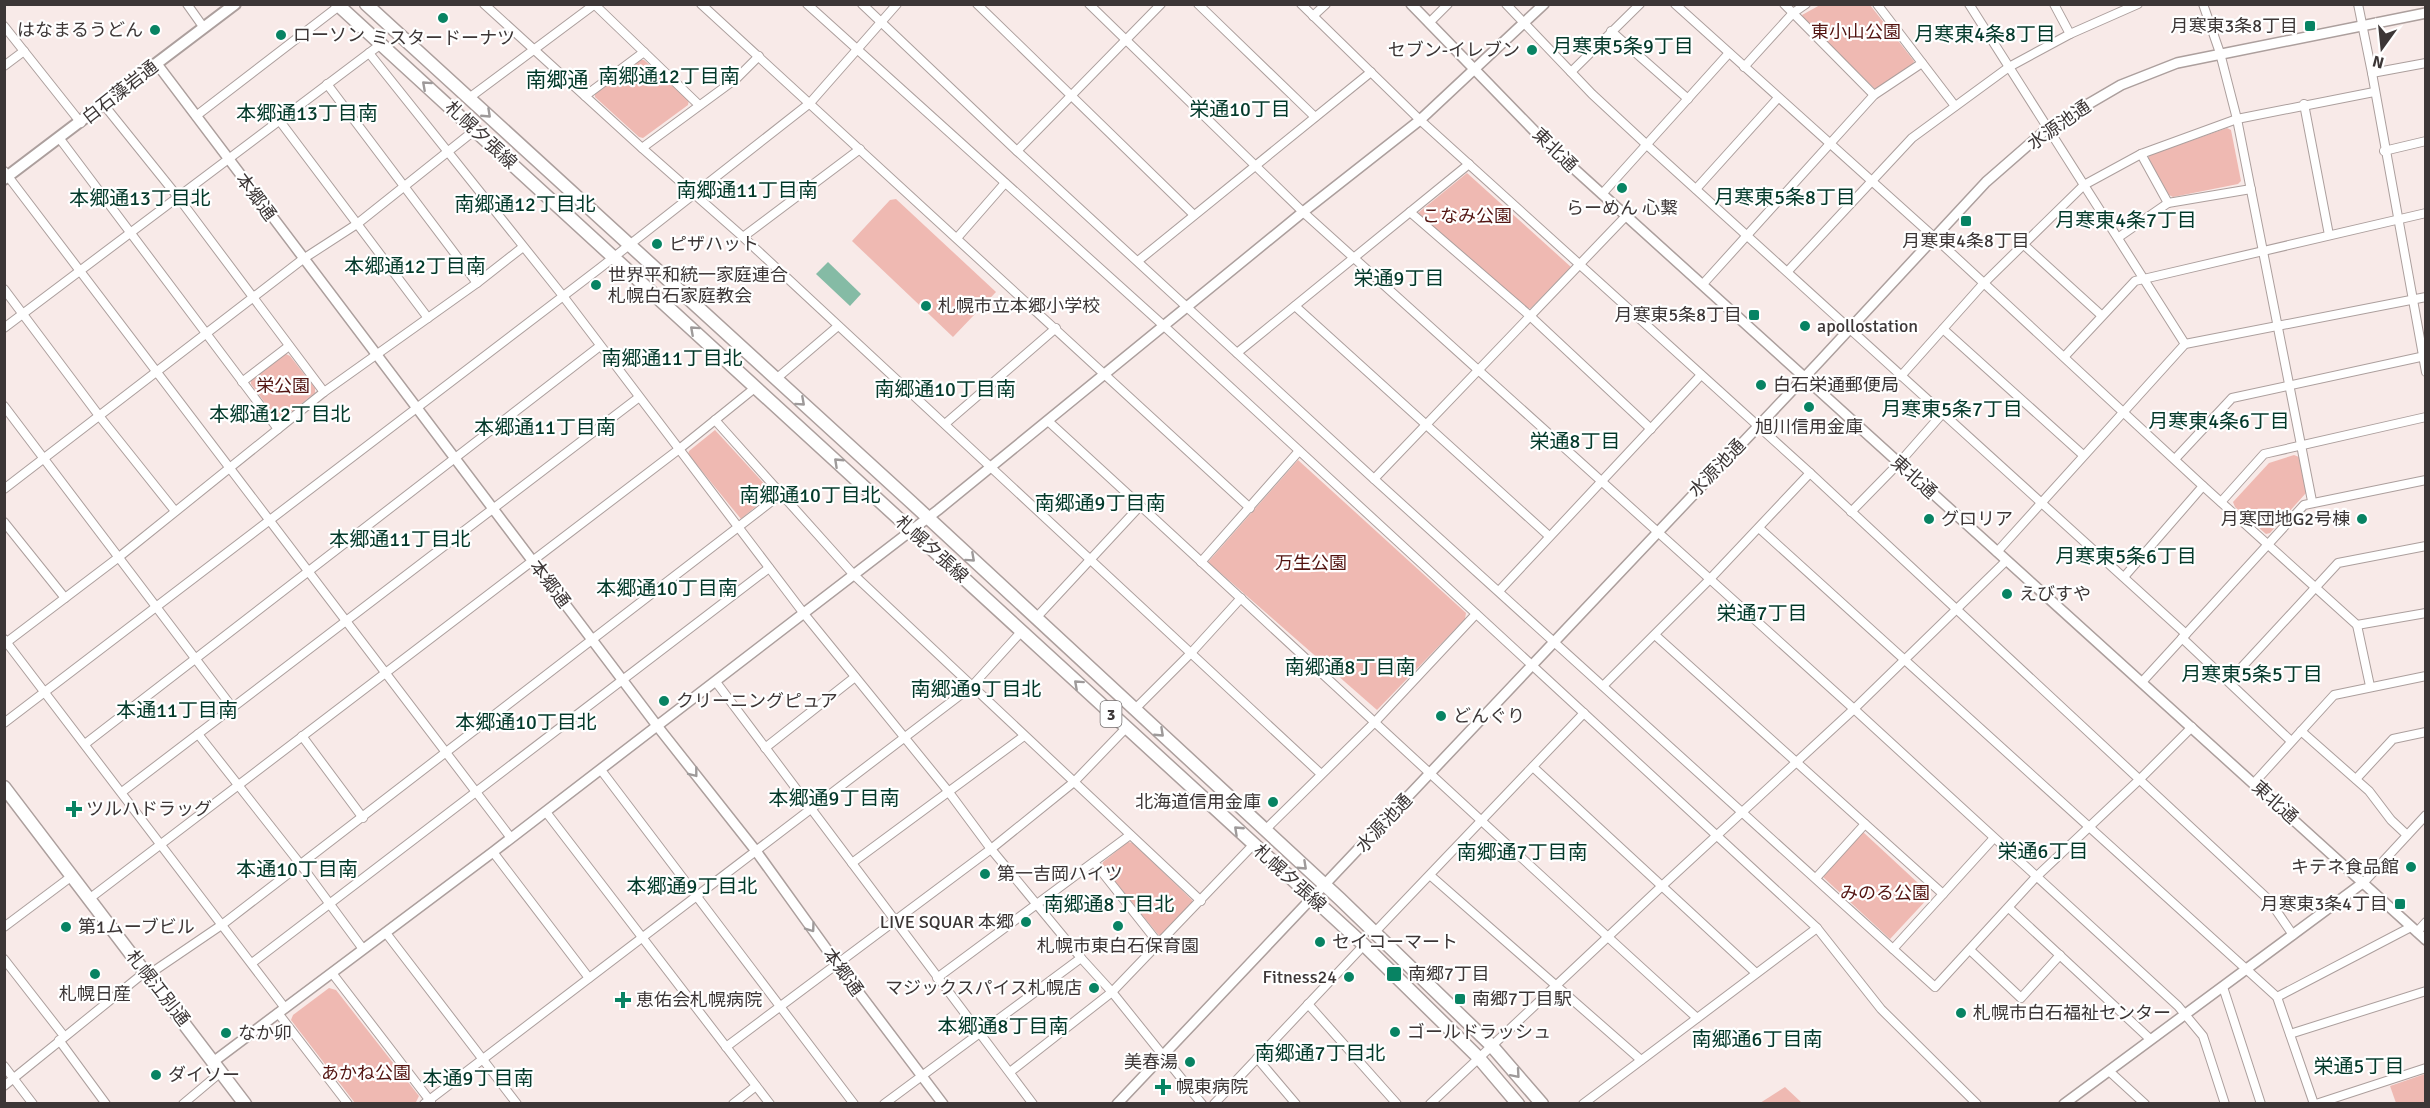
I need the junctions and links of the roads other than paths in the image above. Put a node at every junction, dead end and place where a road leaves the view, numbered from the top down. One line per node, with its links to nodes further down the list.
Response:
1 (187, 4): 39 (street)
2 (235, 4): 39 (main road, 白石藻岩通)
3 (366, 4): 67 (main road, 札幌夕張線 / 3)
4 (484, 4): 44 (street)
5 (701, 4): 51 (street)
6 (807, 4): 45 (street)
7 (862, 4): 34 (street)
8 (897, 4): 34 (street)
9 (977, 4): 66 (street)
10 (1089, 4): 42 (street)
11 (1161, 4): 42 (street)
12 (1198, 4): 76 (street)
13 (1301, 4): 33 (street)
14 (1326, 4): 33 (street)
15 (1411, 4): 35 (street, 東北通)
16 (1448, 4): 35 (street)
17 (1506, 4): 36 (street)
18 (1544, 4): 36 (street)
19 (1640, 4): 40 (street)
20 (1674, 4): 49 (street)
21 (1784, 4): 31 (street)
22 (1806, 4): 31 (street)
23 (1878, 4): 52 (street)
24 (1969, 4): 57 (street)
25 (2054, 4): 41 (street)
26 (2203, 4): 50 (street)
27 (2358, 4): 37 (street)
28 (338, 5): 43 (main road, 札幌夕張線 / 3); 75 (street)
29 (594, 5): 44 (street); 47 (street)
30 (2134, 5): 41 (street)
31 (1793, 13): 56 (street); 64 (street)
32 (2426, 13): 37 (street, 水源池通)
33 (1313, 16): 59 (street)
34 (879, 23): 45 (street); 89 (street)
35 (1429, 23): 58 (street, 東北通)
36 (1524, 24): 58 (street); 60 (street)
37 (2362, 25): 50 (street, 水源池通); 61 (street)
38 (4, 26): 46 (street)
39 (204, 28): 54 (main road, 白石藻岩通)
40 (1611, 31): 60 (street); 69 (street)
41 (2070, 34): 57 (street)
42 (1126, 40): 66 (street); 95 (street)
43 (381, 44): 48 (street); 82 (main road, 札幌夕張線 / 3, one-way to 43)
44 (533, 49): 65 (street); 67 (street)
45 (856, 49): 70 (street); 98 (street)
46 (24, 51): 55 (street); 80 (street)
47 (644, 52): 65 (street); 73 (street)
48 (369, 53): 62 (street); 91 (street)
49 (1729, 53): 56 (street); 69 (street)
50 (2220, 53): 77 (street); 81 (street, 水源池通)
51 (759, 56): 70 (street); 73 (street)
52 (1922, 63): 64 (street); 74 (street)
53 (2426, 63): 61 (street)
54 (157, 64): 72 (main road, 白石藻岩通); 75 (street, 本郷通)
55 (4, 66)
56 (1744, 67): 68 (street)
57 (2009, 67): 74 (street); 81 (street)
58 (1476, 70): 79 (street); 104 (street, 東北通)
59 (1371, 72): 76 (street); 79 (street)
60 (1571, 72): 86 (street)
61 (2372, 73): 63 (street)
62 (327, 84): 78 (street); 100 (street)
63 (2374, 92): 71 (street); 90 (street)
64 (1874, 95): 85 (street)
65 (585, 96): 87 (street)
66 (1071, 96): 89 (street); 110 (street)
67 (469, 98): 122 (main road, 札幌夕張線 / 3, one-way to 122)
68 (1778, 98): 85 (street); 101 (street)
69 (1688, 99): 86 (street)
70 (810, 103): 88 (street); 103 (street)
71 (2304, 104): 77 (street); 116 (street)
72 (104, 105): 80 (main road, 白石藻岩通); 105 (street)
73 (699, 105): 87 (street)
74 (1955, 106): 97 (street)
75 (196, 116): 93 (street, 本郷通)
76 (1315, 117): 95 (street)
77 (2237, 119): 92 (street); 102 (street)
78 (279, 120): 93 (street); 113 (street)
79 (1420, 120): 94 (street); 107 (street)
80 (81, 123): 83 (main road, 白石藻岩通)
81 (2049, 127): 99 (street); 118 (street, 水源池通)
82 (475, 130): 91 (street); 125 (main road, 札幌夕張線 / 3)
83 (60, 139): 96 (main road, 白石藻岩通); 114 (street)
84 (2426, 141): 90 (street)
85 (1829, 144): 97 (street); 115 (street)
86 (1647, 146): 101 (street); 104 (street)
87 (642, 148): 103 (street)
88 (860, 149): 117 (street); 120 (street)
89 (1017, 151): 128 (street)
90 (2384, 151): 112 (street)
91 (448, 152): 100 (street); 123 (street)
92 (2141, 154): 99 (street); 106 (street)
93 (228, 159): 105 (street); 127 (street, 本郷通)
94 (1469, 164): 108 (street); 129 (street)
95 (1256, 166): 107 (street); 110 (street)
96 (6, 175): 130 (street)
97 (1871, 181): 118 (street); 131 (street)
98 (1005, 183): 120 (street); 147 (street)
99 (2084, 185): 119 (street); 121 (street)
100 (403, 188): 113 (street); 133 (street)
101 (1696, 189): 115 (street)
102 (2250, 189): 106 (street); 124 (street)
103 (694, 194): 117 (street); 122 (street)
104 (1602, 194): 111 (street, 東北通)
105 (178, 197): 114 (street); 138 (street)
106 (2168, 203): 119 (street)
107 (1303, 212): 126 (street); 142 (street)
108 (1410, 212): 126 (street); 144 (street)
109 (2426, 213): 112 (street)
110 (1194, 215): 128 (street)
111 (1626, 216): 129 (street); 135 (street, 東北通)
112 (2398, 221): 116 (street); 140 (street)
113 (357, 224): 127 (street); 146 (street)
114 (132, 232): 130 (street); 154 (street)
115 (1747, 235): 131 (street); 135 (street)
116 (2329, 235): 124 (street)
117 (743, 237): 149 (street)
118 (1934, 237): 134 (street); 152 (street, 水源池通)
119 (2119, 237): 132 (street)
120 (957, 238): 151 (street)
121 (2023, 243): 134 (street); 145 (street)
122 (629, 245): 125 (street); 169 (main road, 札幌夕張線 / 3)
123 (523, 247): 133 (street); 137 (street)
124 (2262, 252): 132 (street); 148 (street)
125 (614, 257): 137 (street); 172 (main road, 札幌夕張線 / 3, one-way to 125)
126 (1353, 257): 141 (street); 162 (street)
127 (303, 259): 138 (street); 158 (street, 本郷通)
128 (1138, 261): 142 (street)
129 (1580, 264): 144 (street); 166 (street)
130 (80, 271): 143 (street); 163 (street)
131 (1788, 271): 152 (street)
132 (2145, 278): 145 (street); 155 (street)
133 (477, 283): 146 (street)
134 (1983, 284): 153 (street); 160 (street)
135 (1703, 285): 168 (street, 東北通)
136 (4, 289): 143 (street)
137 (563, 296): 157 (street); 176 (street)
138 (253, 297): 154 (street); 156 (street)
139 (2426, 297): 140 (street)
140 (2412, 300): 148 (street); 161 (street)
141 (1295, 306): 159 (street); 184 (street)
142 (1187, 308): 147 (street); 159 (street)
143 (23, 314): 150 (street); 179 (street)
144 (1529, 315): 162 (street); 187 (street)
145 (2101, 315): 160 (street)
146 (428, 318): 158 (street)
147 (1168, 323): 165 (street); 190 (street)
148 (2277, 325): 155 (street); 171 (street)
149 (838, 326): 169 (street); 183 (street)
150 (4, 328)
151 (1056, 328): 165 (street); 183 (street)
152 (1850, 328): 167 (street); 168 (street, 水源池通)
153 (1943, 329): 167 (street); 191 (street)
154 (206, 333): 163 (street); 170 (street)
155 (2185, 344): 177 (street)
156 (289, 346): 170 (street); 173 (street)
157 (600, 346): 174 (street); 192 (street)
158 (377, 353): 173 (street); 176 (street, 本郷通)
159 (1237, 353): 199 (street)
160 (2065, 356): 177 (street)
161 (2424, 357): 164 (street); 171 (street)
162 (1476, 370): 184 (street); 201 (street)
163 (156, 371): 179 (street); 197 (street)
164 (2426, 372)
165 (1107, 374): 182 (street); 210 (street)
166 (1701, 375): 185 (street); 187 (street)
167 (1901, 376): 178 (street)
168 (1805, 377): 185 (street, 水源池通); 195 (street, 東北通)
169 (776, 379): 213 (main road, 札幌夕張線 / 3, one-way to 213)
170 (242, 382): 186 (street)
171 (2289, 385): 188 (street); 194 (street)
172 (756, 387): 181 (street); 218 (main road, 札幌夕張線 / 3, one-way to 172)
173 (324, 392): 186 (street)
174 (638, 398): 189 (street); 209 (street)
175 (4, 406): 193 (street)
176 (416, 408): 192 (street, 本郷通); 214 (street)
177 (2123, 412): 191 (street); 194 (street)
178 (1942, 414): 195 (street); 206 (street)
179 (100, 417): 193 (street); 211 (street)
180 (2426, 417): 188 (street)
181 (715, 420): 189 (street); 204 (street)
182 (1048, 421): 196 (street); 208 (street)
183 (945, 424): 196 (street)
184 (1425, 425): 199 (street); 220 (street)
185 (1757, 426): 198 (street); 219 (street, 水源池通)
186 (278, 429): 197 (street)
187 (1651, 429): 201 (street)
188 (2301, 445): 205 (street); 207 (street)
189 (678, 450): 216 (street); 226 (street)
190 (1299, 451): 210 (street); 241 (street)
191 (2083, 455): 206 (street)
192 (455, 458): 209 (street, 本郷通); 230 (street)
193 (45, 459): 203 (street); 224 (street)
194 (2175, 459): 202 (street)
195 (1899, 463): 212 (street); 223 (street, 東北通)
196 (992, 467): 213 (street); 225 (street)
197 (230, 468): 211 (street); 214 (street)
198 (1810, 473): 212 (street); 217 (street)
199 (1374, 479): 235 (street)
200 (2426, 480): 205 (street)
201 (1599, 482): 219 (street); 220 (street)
202 (2204, 486): 207 (street); 232 (street)
203 (4, 489)
204 (781, 494): 216 (street); 231 (street)
205 (2312, 501): 221 (street)
206 (2041, 502): 223 (street); 232 (street)
207 (2221, 502): 221 (street)
208 (1140, 506): 225 (street); 228 (street)
209 (492, 508): 226 (street, 本郷通); 244 (street)
210 (1250, 508): 228 (street)
211 (175, 511): 224 (street)
212 (1851, 512): 239 (street)
213 (928, 518): 218 (street); 243 (main road, 札幌夕張線 / 3, one-way to 243)
214 (269, 520): 230 (street); 238 (street)
215 (4, 522): 236 (street)
216 (738, 528): 229 (street); 249 (street)
217 (1760, 528): 233 (street); 254 (street)
218 (912, 529): 231 (street); 246 (main road, 札幌夕張線 / 3)
219 (1656, 532): 233 (street); 251 (street, 水源池通)
220 (1549, 536): 235 (street)
221 (2268, 544): 234 (street); 248 (street)
222 (2426, 546): 234 (street)
223 (1997, 552): 227 (street, 東北通)
224 (120, 557): 236 (street); 238 (street)
225 (1090, 559): 243 (street); 252 (street)
226 (532, 560): 249 (street, 本郷通); 256 (street)
227 (2006, 561): 239 (street); 262 (street, 東北通)
228 (1201, 562): 237 (street)
229 (769, 568): 242 (street); 259 (street)
230 (309, 572): 244 (street); 253 (street)
231 (854, 575): 242 (street); 263 (street)
232 (2124, 577): 248 (street)
233 (1709, 580): 247 (street); 269 (street)
234 (2317, 586): 245 (street); 260 (street)
235 (1499, 591): 251 (street)
236 (65, 598): 250 (street)
237 (1241, 598): 252 (street); 272 (street)
238 (156, 607): 253 (street); 266 (street)
239 (1957, 610): 254 (street); 291 (street)
240 (2426, 612): 245 (street)
241 (1476, 614): 255 (street); 272 (street)
242 (805, 615): 258 (street); 261 (street)
243 (1036, 618): 268 (main road, 札幌夕張線 / 3)
244 (346, 622): 256 (street); 267 (street)
245 (2358, 625): 265 (street)
246 (1021, 632): 263 (street); 275 (main road, 札幌夕張線 / 3, one-way to 246)
247 (1655, 635): 264 (street); 286 (street)
248 (2184, 636): 260 (street); 262 (street)
249 (593, 640): 259 (street, 本郷通); 285 (street)
250 (6, 641): 266 (street)
251 (1554, 643): 255 (street, 水源池通); 264 (street)
252 (1191, 653): 268 (street); 289 (street)
253 (195, 658): 267 (street); 283 (street)
254 (1906, 659): 269 (street); 307 (street)
255 (1532, 665): 270 (street); 290 (street, 水源池通)
256 (385, 673): 280 (street); 285 (street)
257 (2426, 676): 265 (street)
258 (855, 677): 281 (street); 284 (street)
259 (623, 679): 273 (street, 本郷通); 299 (street)
260 (2229, 681): 282 (street)
261 (716, 682): 273 (street); 284 (street)
262 (2142, 682): 274 (street, 東北通)
263 (972, 686): 279 (street); 281 (street)
264 (1603, 686): 302 (street)
265 (2370, 686): 276 (street)
266 (45, 693): 271 (street); 283 (street)
267 (232, 707): 278 (street)
268 (1135, 709): 308 (main road, 札幌夕張線 / 3, one-way to 308)
269 (1854, 709): 286 (street); 313 (street)
270 (1584, 713): 287 (street); 310 (street)
271 (4, 723)
272 (1374, 723): 289 (street); 290 (street)
273 (658, 727): 288 (street); 317 (street, 本郷通, one-way to 317)
274 (2192, 727): 291 (street); 294 (street, 東北通)
275 (1126, 728): 293 (street); 315 (main road, 札幌夕張線 / 3, one-way to 275)
276 (2301, 730): 282 (street); 292 (street)
277 (2426, 732): 292 (street)
278 (198, 734): 295 (street); 298 (street)
279 (1024, 735): 293 (street); 297 (street)
280 (302, 736): 295 (street); 304 (street)
281 (904, 736): 297 (street); 300 (street)
282 (2291, 741): 294 (street)
283 (85, 744): 298 (street)
284 (765, 748): 300 (street)
285 (446, 754): 299 (street); 304 (street)
286 (1796, 762): 302 (street); 306 (street)
287 (1533, 767): 305 (street); 327 (street)
288 (601, 770): 301 (street); 330 (street)
289 (1321, 774): 308 (street)
290 (1430, 774): 305 (street); 328 (street, 水源池通)
291 (2140, 779): 307 (street); 345 (street)
292 (2356, 779): 311 (street)
293 (1074, 782): 309 (street); 316 (street)
294 (2254, 783): 326 (street, 東北通)
295 (239, 784): 314 (street); 321 (street)
296 (4, 787): 322 (main road, 札幌江別通)
297 (948, 791): 316 (street); 320 (street)
298 (122, 792): 314 (street)
299 (476, 793): 312 (street); 334 (street)
300 (810, 809): 317 (street); 320 (street)
301 (546, 812): 312 (street); 346 (street)
302 (1742, 813): 310 (street); 324 (street)
303 (2426, 815): 311 (street)
304 (363, 818): 321 (street)
305 (1481, 823): 323 (street); 347 (street)
306 (1865, 824): 324 (street); 329 (street)
307 (2090, 826): 325 (street); 359 (street)
308 (1265, 830): 328 (main road, 札幌夕張線 / 3, one-way to 328)
309 (1130, 835): 319 (street); 333 (street)
310 (1717, 835): 327 (street); 341 (street)
311 (2407, 835): 326 (street)
312 (511, 838): 318 (street)
313 (1993, 839): 325 (street); 329 (street)
314 (161, 844): 331 (street); 339 (street)
315 (1253, 845): 332 (main road, 札幌夕張線 / 3); 333 (street)
316 (991, 849): 335 (street); 337 (street)
317 (756, 851): 330 (street); 358 (street, 本郷通, one-way to 358)
318 (493, 852): 344 (street); 363 (street)
319 (1094, 862): 335 (street); 349 (street)
320 (852, 863): 337 (street)
321 (301, 865): 334 (street); 339 (street)
322 (72, 876): 331 (main road, 札幌江別通); 340 (street)
323 (1431, 876): 343 (street); 365 (street)
324 (1816, 878): 352 (street)
325 (2036, 878): 336 (street); 373 (street)
326 (2364, 882): 342 (street, 東北通); 345 (street)
327 (1663, 885): 347 (street); 361 (street)
328 (1324, 886): 332 (street, 水源池通); 343 (main road, 札幌夕張線 / 3)
329 (1943, 894): 352 (street)
330 (695, 897): 346 (street); 371 (street)
331 (89, 899): 362 (main road, 札幌江別通)
332 (1311, 899): 350 (main road, 札幌夕張線 / 3); 381 (street, 水源池通)
333 (1201, 901): 349 (street)
334 (331, 904): 351 (street); 357 (street)
335 (1036, 904): 355 (street); 364 (street)
336 (2008, 908): 353 (street); 354 (street)
337 (896, 922): 358 (street); 364 (street)
338 (2426, 922): 342 (street)
339 (224, 924): 357 (street); 362 (street)
340 (4, 927)
341 (1817, 928): 361 (street); 417 (street)
342 (2414, 929): 348 (street, 東北通); 369 (street)
343 (1375, 932): 379 (main road, 札幌夕張線 / 3)
344 (386, 933): 351 (street); 384 (street)
345 (2293, 934): 359 (street)
346 (642, 937): 363 (street); 380 (street)
347 (1607, 937): 365 (street); 374 (street)
348 (2426, 940)
349 (1159, 945): 367 (street)
350 (1364, 945): 370 (street); 382 (main road, 札幌夕張線 / 3)
351 (363, 949): 360 (street)
352 (1893, 949): 353 (street)
353 (1970, 950): 354 (street)
354 (2060, 955): 378 (street)
355 (1081, 958): 367 (street); 375 (street)
356 (4, 959): 377 (street)
357 (252, 963): 372 (street)
358 (838, 965): 371 (street); 391 (street, 本郷通)
359 (2247, 969): 366 (street); 369 (street)
360 (332, 973): 372 (street); 395 (street)
361 (1756, 973): 374 (street)
362 (146, 974): 377 (street); 387 (main road, 札幌江別通)
363 (589, 978): 384 (street)
364 (937, 978): 375 (street)
365 (1555, 985): 379 (street); 385 (street)
366 (2223, 987): 373 (street); 421 (street)
367 (1112, 992): 381 (street); 390 (street)
368 (2425, 992): 376 (street)
369 (2277, 997): 376 (street)
370 (1308, 1004): 383 (street); 412 (street)
371 (781, 1007): 380 (street); 404 (street)
372 (282, 1010): 387 (street); 400 (street)
373 (2185, 1014): 378 (street); 420 (street)
374 (1697, 1018): 385 (street)
375 (980, 1033): 390 (street); 391 (street)
376 (2290, 1034): 422 (street)
377 (62, 1038): 392 (street); 397 (street)
378 (2150, 1040): 389 (street)
379 (1491, 1045): 382 (street); 415 (main road, 札幌夕張線 / 3, one-way to 415)
380 (726, 1047): 394 (street)
381 (1163, 1055): 408 (street, 水源池通); 409 (street)
382 (1478, 1057): 413 (street); 414 (main road, 札幌夕張線 / 3)
383 (1257, 1058): 410 (street); 411 (street)
384 (483, 1059): 395 (street); 401 (street)
385 (1641, 1060): 416 (street)
386 (4, 1066): 392 (street)
387 (217, 1067): 398 (street); 399 (main road, 札幌江別通)
388 (2426, 1068): 422 (street)
389 (2109, 1071): 418 (street); 419 (street)
390 (1010, 1072): 407 (street)
391 (921, 1076): 405 (street); 406 (street, 本郷通)
392 (14, 1079): 393 (street); 396 (street)
393 (4, 1086)
394 (756, 1086): 402 (street); 403 (street)
395 (428, 1102)
396 (33, 1104)
397 (106, 1104)
398 (183, 1104)
399 (245, 1104)
400 (348, 1104)
401 (517, 1104)
402 (733, 1104)
403 (770, 1104)
404 (854, 1104)
405 (884, 1104)
406 (943, 1104)
407 (1033, 1104)
408 (1117, 1104)
409 (1202, 1104)
410 (1214, 1104)
411 (1296, 1104)
412 (1397, 1104)
413 (1430, 1104)
414 (1518, 1104)
415 (1542, 1104)
416 (1583, 1104)
417 (1977, 1104)
418 (2064, 1104)
419 (2145, 1104)
420 (2225, 1104)
421 (2261, 1104)
422 (2315, 1104)

